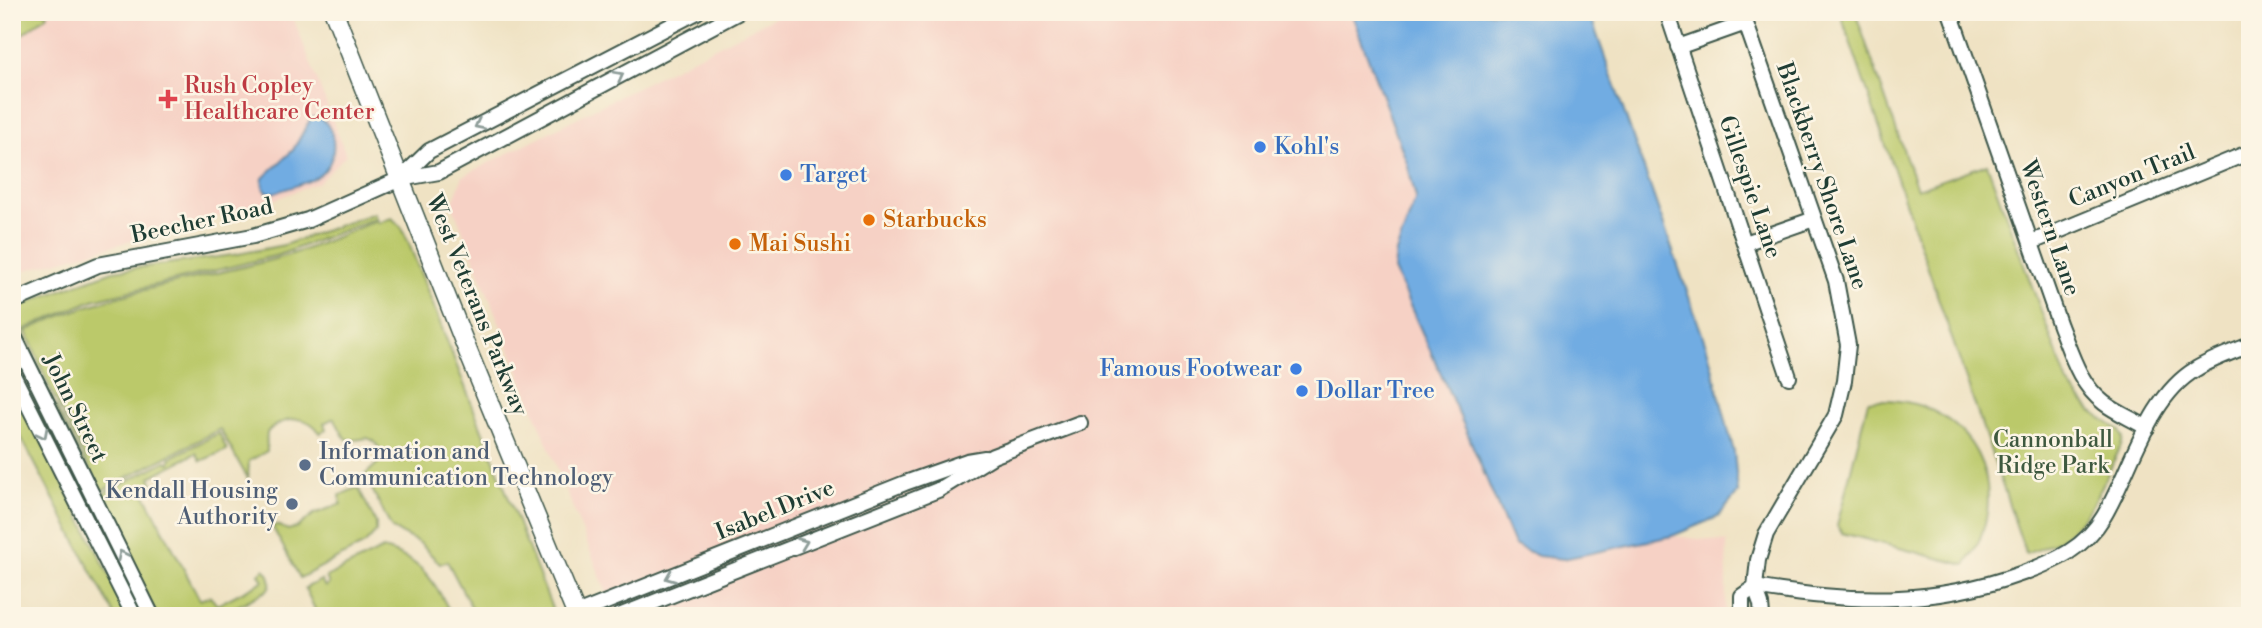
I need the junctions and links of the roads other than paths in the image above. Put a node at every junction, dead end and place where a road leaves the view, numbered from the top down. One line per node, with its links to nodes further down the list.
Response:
1 (334, 12): 9 (main road, West Veterans Parkway)
2 (697, 12): 9 (street, Beecher Road, one-way to 9)
3 (739, 12): 9 (street, Beecher Road, one-way to 3)
4 (1667, 12): 7 (street, Gillespie Lane)
5 (1950, 12): 11 (street, Western Lane)
6 (1744, 18): 7 (street); 10 (street, Blackberry Shore Lane)
7 (1678, 47): 12 (street, Gillespie Lane)
8 (2250, 152): 11 (street, Canyon Trail)
9 (400, 179): 13 (street, Beecher Road); 22 (main road, West Veterans Parkway)
10 (1814, 219): 12 (street); 21 (street, Blackberry Shore Lane)
11 (2032, 242): 19 (street, Western Lane)
12 (1745, 243): 17 (street, Gillespie Lane)
13 (12, 302)
14 (12, 332): 24 (street, John Street, one-way to 14)
15 (2250, 345): 19 (street)
16 (12, 373): 23 (street, John Street, one-way to 23)
17 (1790, 377)
18 (1080, 423): 20 (street, Isabel Drive)
19 (2147, 428): 21 (street)
20 (993, 456): 22 (street, Isabel Drive, one-way to 22); 25 (street, Isabel Drive, one-way to 20)
21 (1755, 587): 26 (street, Blackberry Shore Lane); 27 (street, Blackberry Shore Lane)
22 (577, 615)
23 (134, 616)
24 (152, 616)
25 (619, 616)
26 (1742, 616)
27 (1762, 616)

